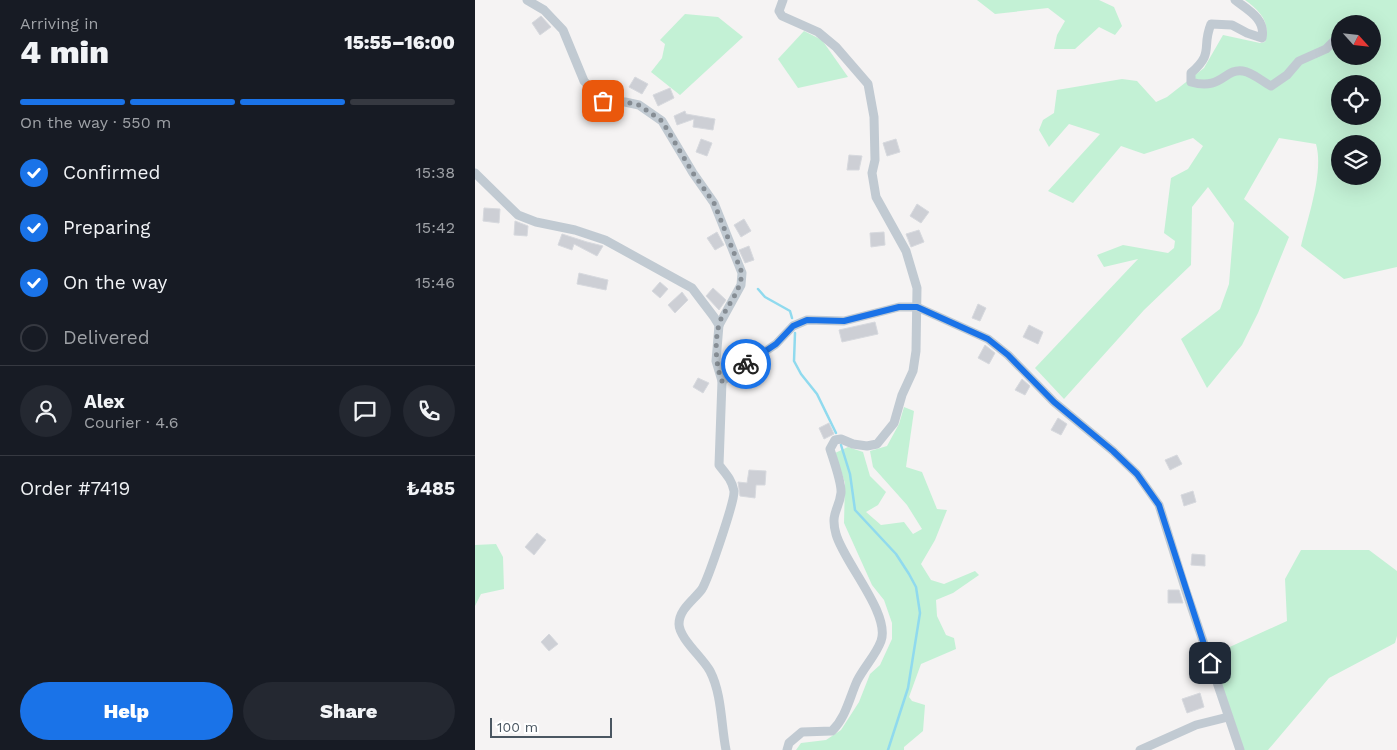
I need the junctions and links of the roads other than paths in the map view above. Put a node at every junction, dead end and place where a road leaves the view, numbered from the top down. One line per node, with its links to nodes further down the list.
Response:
1 (527, 0): 7 (street)
2 (783, 0): 6 (street)
3 (1235, 0): 4 (street)
4 (1331, 44)
5 (475, 173): 7 (street)
6 (917, 307): 8 (street); 9 (street); 11 (street)
7 (719, 326): 8 (street)
8 (722, 381): 10 (street)
9 (1228, 717): 12 (street); 13 (street)
10 (726, 750)
11 (787, 750)
12 (1140, 750)
13 (1240, 750)

